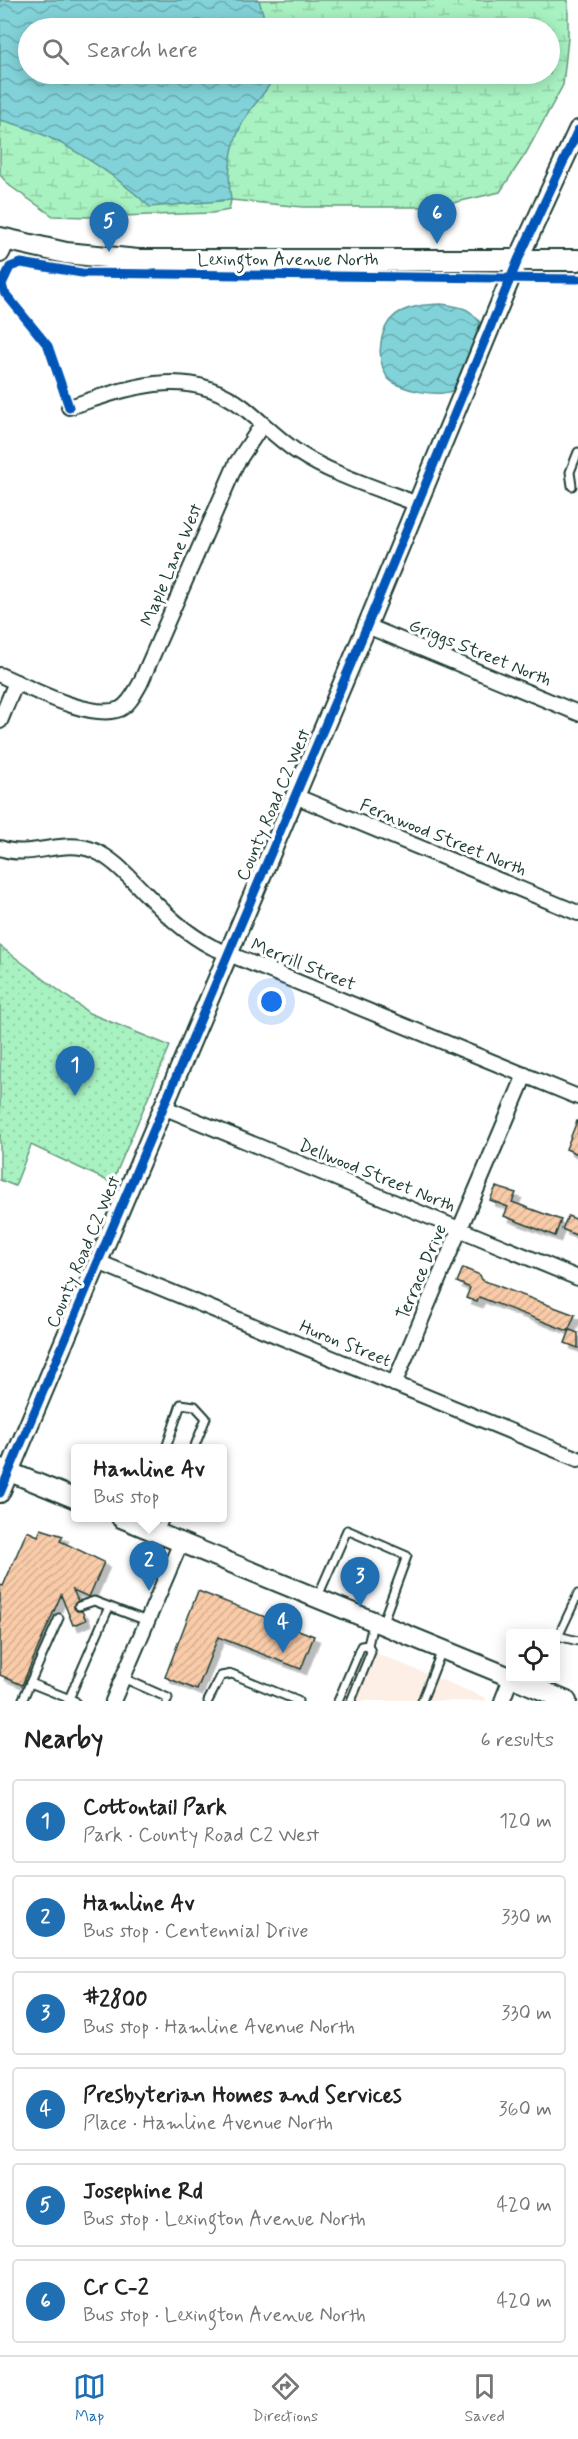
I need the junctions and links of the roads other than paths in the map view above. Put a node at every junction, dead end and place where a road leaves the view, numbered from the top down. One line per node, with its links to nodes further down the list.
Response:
1 (578, 130): 4 (street, County Road C2 West)
2 (2, 244): 4 (main road, Lexington Avenue North)
3 (578, 260): 4 (main road, Lexington Avenue North)
4 (518, 261): 9 (street, County Road C2 West)
5 (69, 407): 6 (street)
6 (262, 425): 9 (street); 12 (street, Maple Lane West)
7 (578, 457): 8 (lane)
8 (572, 486)
9 (417, 504): 10 (street, County Road C2 West)
10 (367, 626): 13 (street, Griggs Street North); 15 (street, County Road C2 West)
11 (0, 675): 12 (street)
12 (16, 682): 14 (street)
13 (578, 713)
14 (0, 721)
15 (295, 796): 17 (street, Fernwood Street North); 18 (street, County Road C2 West)
16 (0, 848): 18 (street, Merrill Street)
17 (578, 913)
18 (228, 954): 19 (street, Merrill Street); 21 (street, County Road C2 West)
19 (525, 1075): 20 (street, Merrill Street); 22 (street, Terrace Drive)
20 (578, 1097)
21 (163, 1107): 22 (street, Dellwood Street North); 23 (street, County Road C2 West)
22 (459, 1229): 24 (street, Dellwood Street North); 25 (street, Terrace Drive)
23 (98, 1262): 25 (street, Huron Street); 29 (street, County Road C2 West)
24 (578, 1278)
25 (394, 1384): 28 (street, Huron Street)
26 (168, 1444): 27 (lane)
27 (196, 1444)
28 (578, 1459)
29 (5, 1469): 30 (street, County Road C2 West); 31 (street)
30 (0, 1492)
31 (71, 1497)
32 (144, 1522): 33 (street)
33 (162, 1525): 34 (street)
34 (181, 1542): 36 (street); 40 (street)
35 (578, 1594): 42 (lane)
36 (317, 1598): 41 (street); 41 (lane)
37 (79, 1606): 38 (lane)
38 (109, 1607): 40 (lane); 52 (lane)
39 (59, 1618): 49 (lane)
40 (147, 1621): 48 (street)
41 (378, 1623): 45 (lane); 46 (street)
42 (560, 1632)
43 (560, 1638): 44 (lane)
44 (578, 1641)
45 (368, 1645): 58 (lane); 59 (lane)
46 (443, 1650): 47 (street); 60 (lane)
47 (506, 1676)
48 (123, 1678): 53 (lane); 55 (street)
49 (30, 1683): 52 (lane); 54 (lane)
50 (510, 1683): 61 (street)
51 (536, 1683): 62 (street)
52 (70, 1700)
53 (170, 1700)
54 (22, 1701)
55 (113, 1701)
56 (208, 1701): 57 (lane)
57 (298, 1701)
58 (338, 1701)
59 (351, 1701)
60 (422, 1701)
61 (501, 1701)
62 (567, 1701)

